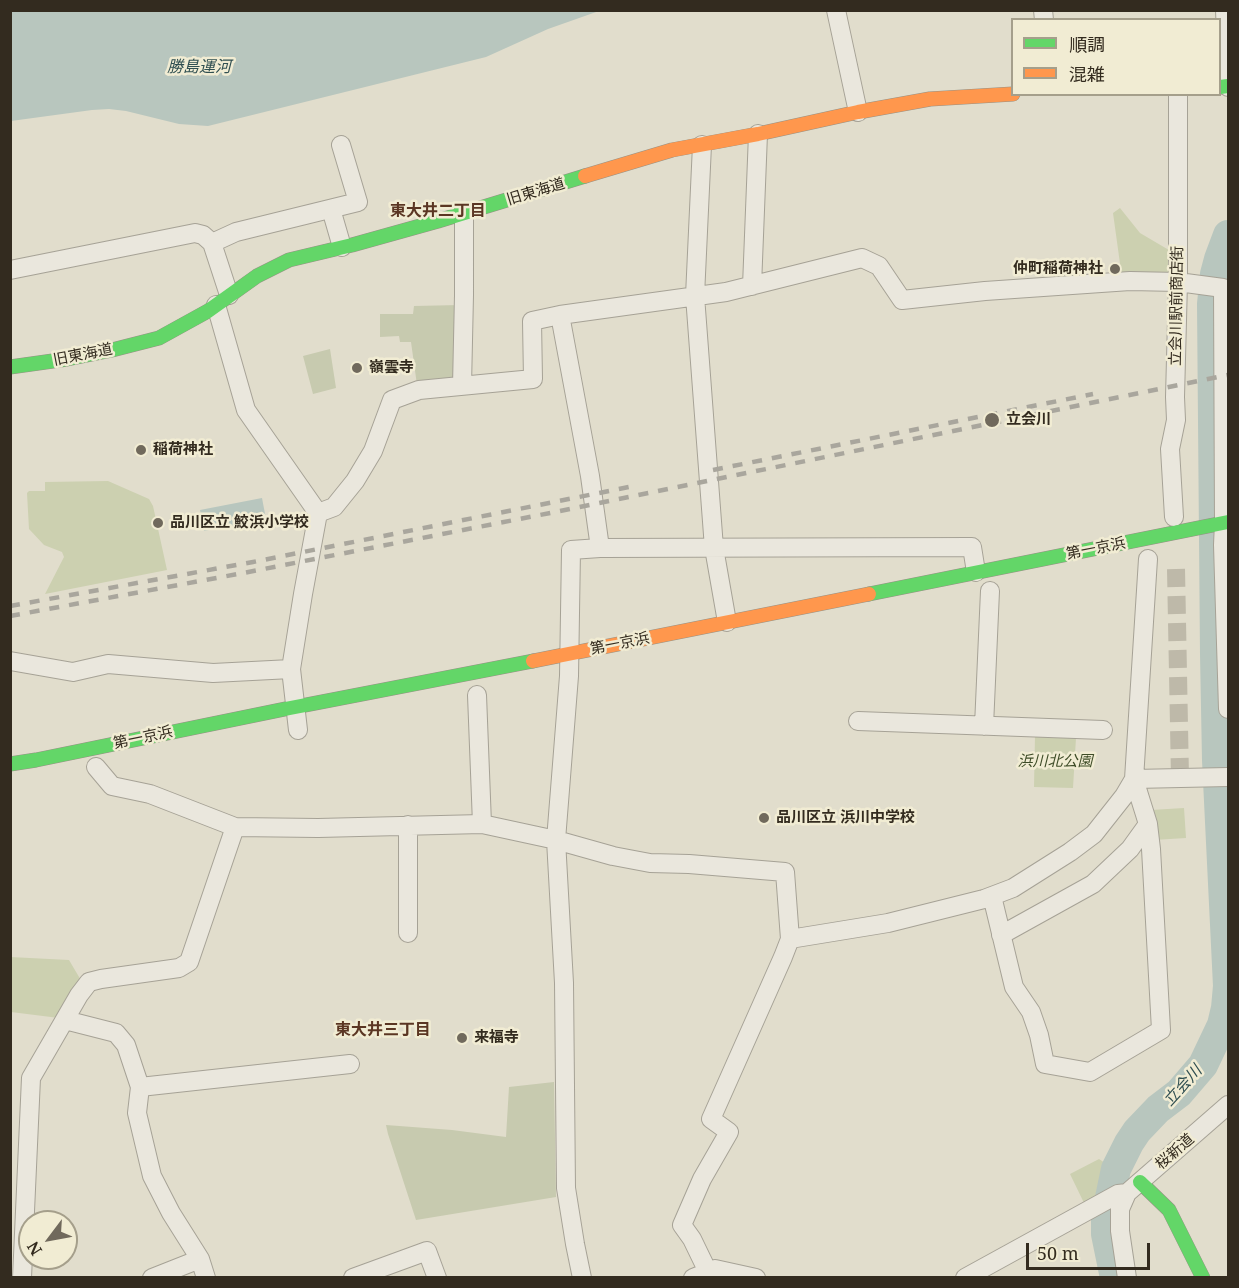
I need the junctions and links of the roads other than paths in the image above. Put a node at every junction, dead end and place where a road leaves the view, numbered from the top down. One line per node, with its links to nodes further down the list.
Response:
1 (837, 10): 6 (street)
2 (1225, 10): 3 (street)
3 (1225, 87)
4 (1011, 94): 6 (main road, 旧東海道)
5 (1178, 96): 15 (street, 立会川駅前商店街)
6 (858, 112): 7 (main road, 旧東海道)
7 (758, 134): 9 (main road, 旧東海道); 16 (street)
8 (341, 145): 10 (street)
9 (702, 145): 11 (main road, 旧東海道); 17 (street)
10 (331, 209): 12 (street); 13 (street)
11 (464, 213): 13 (main road, 旧東海道); 21 (street)
12 (212, 243): 14 (street); 18 (street)
13 (342, 247): 18 (main road, 旧東海道)
14 (10, 270)
15 (1178, 282): 16 (street); 22 (street); 24 (street, 立会川駅前商店街)
16 (752, 286): 17 (street)
17 (695, 296): 19 (street); 28 (street)
18 (223, 300): 20 (main road, 旧東海道); 23 (street)
19 (560, 315): 21 (street); 27 (street)
20 (10, 367)
21 (462, 386): 23 (street)
22 (1226, 430): 25 (street)
23 (318, 513): 35 (street)
24 (1174, 518)
25 (1223, 523): 26 (street); 30 (main road, 第一京浜)
26 (1219, 546): 37 (street)
27 (600, 548): 28 (street); 33 (street)
28 (714, 548): 30 (street); 32 (street)
29 (1150, 559): 47 (street)
30 (976, 572): 32 (main road, 第一京浜)
31 (990, 591): 41 (street)
32 (727, 622): 33 (main road, 第一京浜)
33 (568, 654): 38 (main road, 第一京浜); 52 (street)
34 (10, 661): 35 (street)
35 (291, 669): 38 (street)
36 (477, 694): 48 (street)
37 (1228, 701): 39 (street)
38 (295, 707): 42 (street); 44 (main road, 第一京浜)
39 (1228, 709)
40 (858, 721): 41 (street)
41 (984, 726): 43 (street)
42 (298, 730)
43 (1103, 730)
44 (10, 764)
45 (96, 767): 51 (street)
46 (1227, 777): 47 (street)
47 (1134, 779): 49 (street); 53 (street)
48 (482, 824): 50 (street); 52 (street)
49 (1148, 824): 55 (street); 55 (street)
50 (408, 825): 51 (street); 54 (street)
51 (235, 827): 57 (street)
52 (556, 840): 56 (street); 70 (street)
53 (992, 896): 55 (street); 56 (street)
54 (408, 933)
55 (1001, 935)
56 (790, 939): 64 (street)
57 (65, 1020): 59 (street); 61 (street)
58 (350, 1064): 59 (street)
59 (140, 1087): 63 (street)
60 (1228, 1105): 62 (street, 桜新道)
61 (20, 1110): 65 (street)
62 (1129, 1190): 72 (street, 桜新道); 73 (street); 74 (main road)
63 (200, 1260): 66 (street); 67 (street)
64 (700, 1275): 71 (street)
65 (22, 1278)
66 (152, 1278)
67 (206, 1278)
68 (354, 1278): 69 (street)
69 (437, 1278)
70 (582, 1278)
71 (756, 1278)
72 (965, 1278)
73 (1127, 1278)
74 (1203, 1278)

